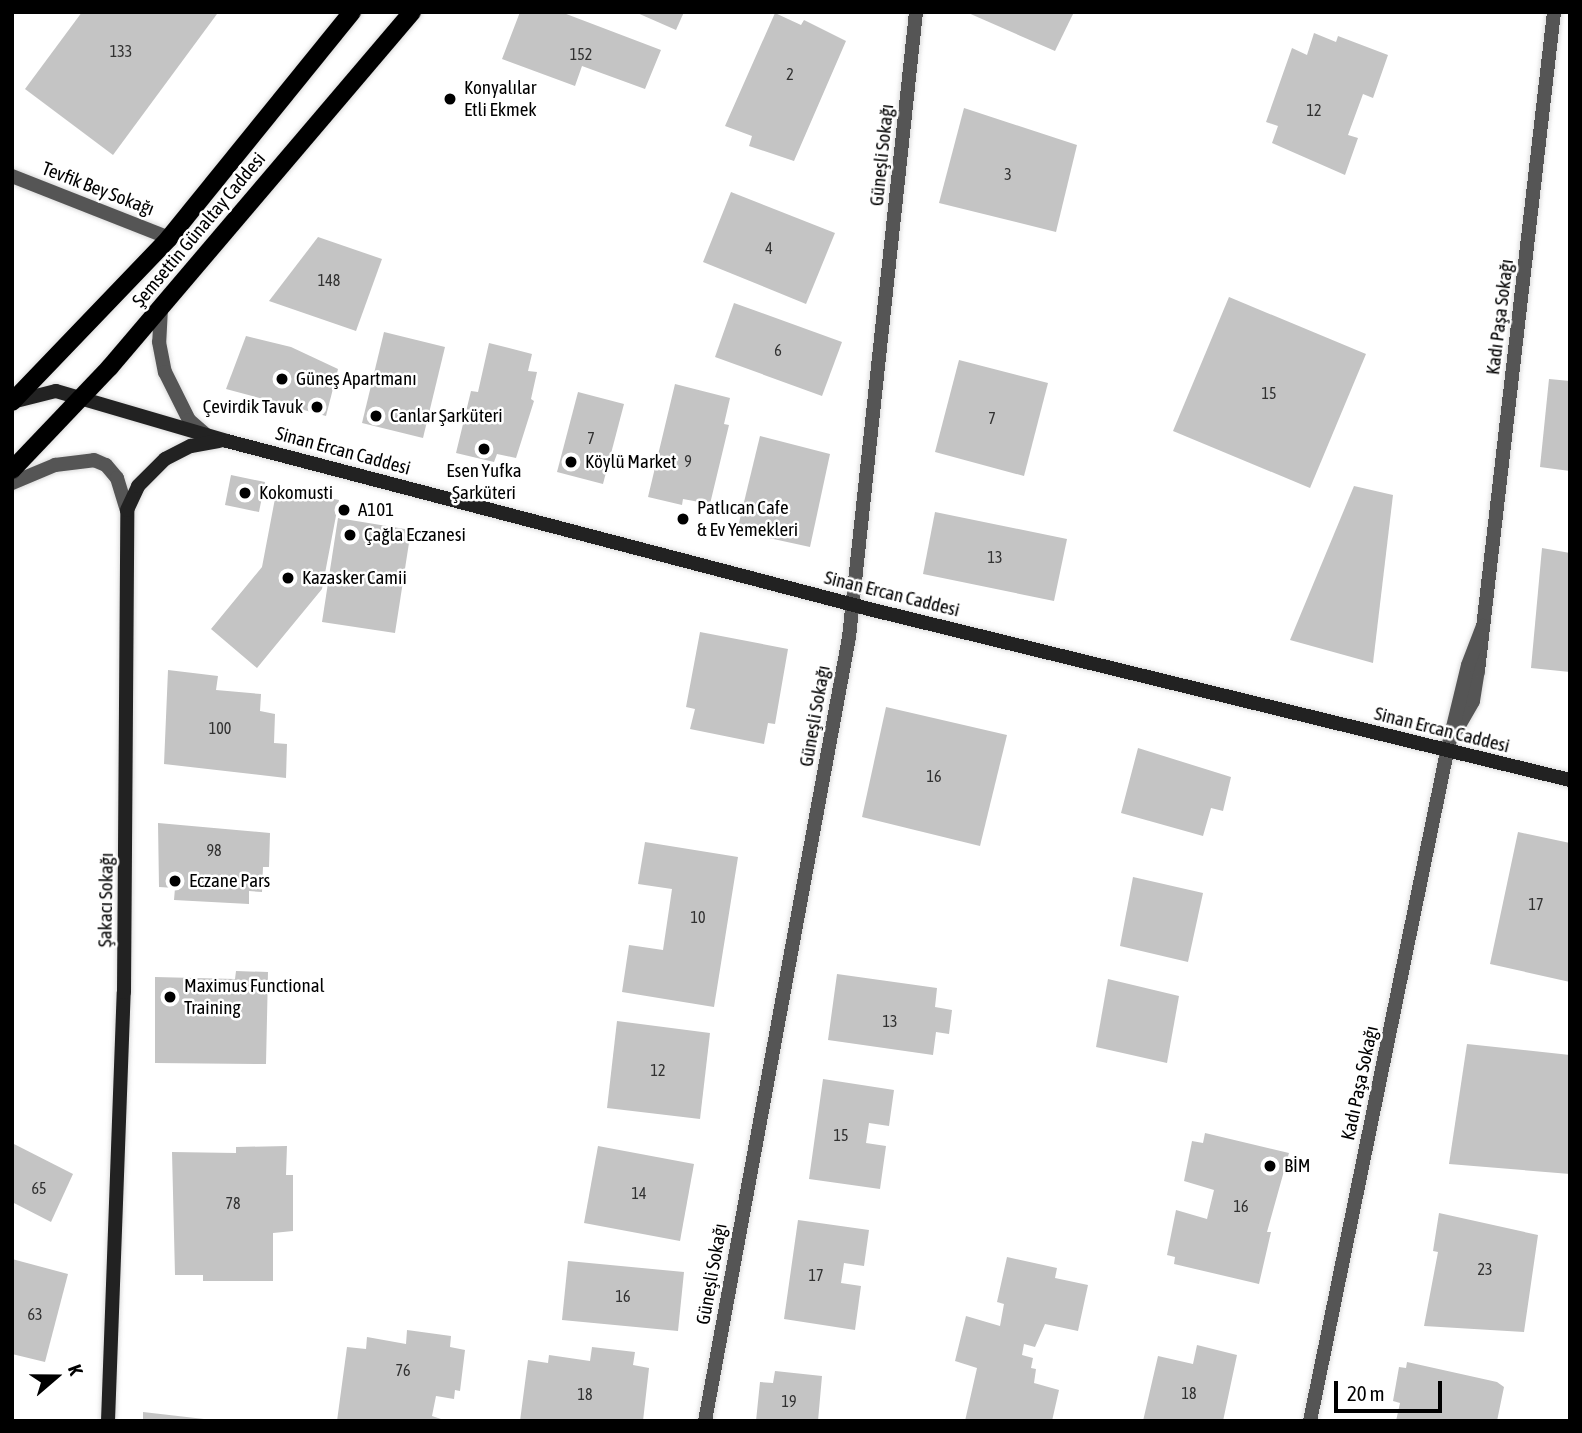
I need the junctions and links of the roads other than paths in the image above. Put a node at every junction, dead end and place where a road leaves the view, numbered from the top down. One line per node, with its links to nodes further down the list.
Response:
1 (352, 12): 6 (main road, Şemsettin Günaltay Caddesi)
2 (412, 12): 7 (main road, Şemsettin Günaltay Caddesi)
3 (916, 12): 15 (street, Güneşli Sokağı)
4 (1555, 12): 16 (street, Kadı Paşa Sokağı)
5 (12, 176): 6 (street, Tevfik Bey Sokağı)
6 (169, 238): 9 (main road, Şemsettin Günaltay Caddesi)
7 (161, 308): 8 (main road, Şemsettin Günaltay Caddesi); 10 (street)
8 (82, 398): 9 (street, Sinan Ercan Caddesi); 10 (street, Sinan Ercan Caddesi); 12 (main road, Şemsettin Günaltay Caddesi)
9 (12, 403)
10 (206, 435): 11 (street, Sinan Ercan Caddesi)
11 (227, 441): 14 (street, Şakacı Sokağı); 15 (street, Sinan Ercan Caddesi)
12 (12, 470)
13 (12, 483): 14 (street)
14 (127, 510): 18 (street, Şakacı Sokağı)
15 (853, 605): 16 (street, Sinan Ercan Caddesi); 19 (street, Güneşli Sokağı)
16 (1447, 752): 17 (street, Sinan Ercan Caddesi); 20 (street, Kadı Paşa Sokağı)
17 (1570, 780)
18 (108, 1421)
19 (705, 1421)
20 (1310, 1421)

